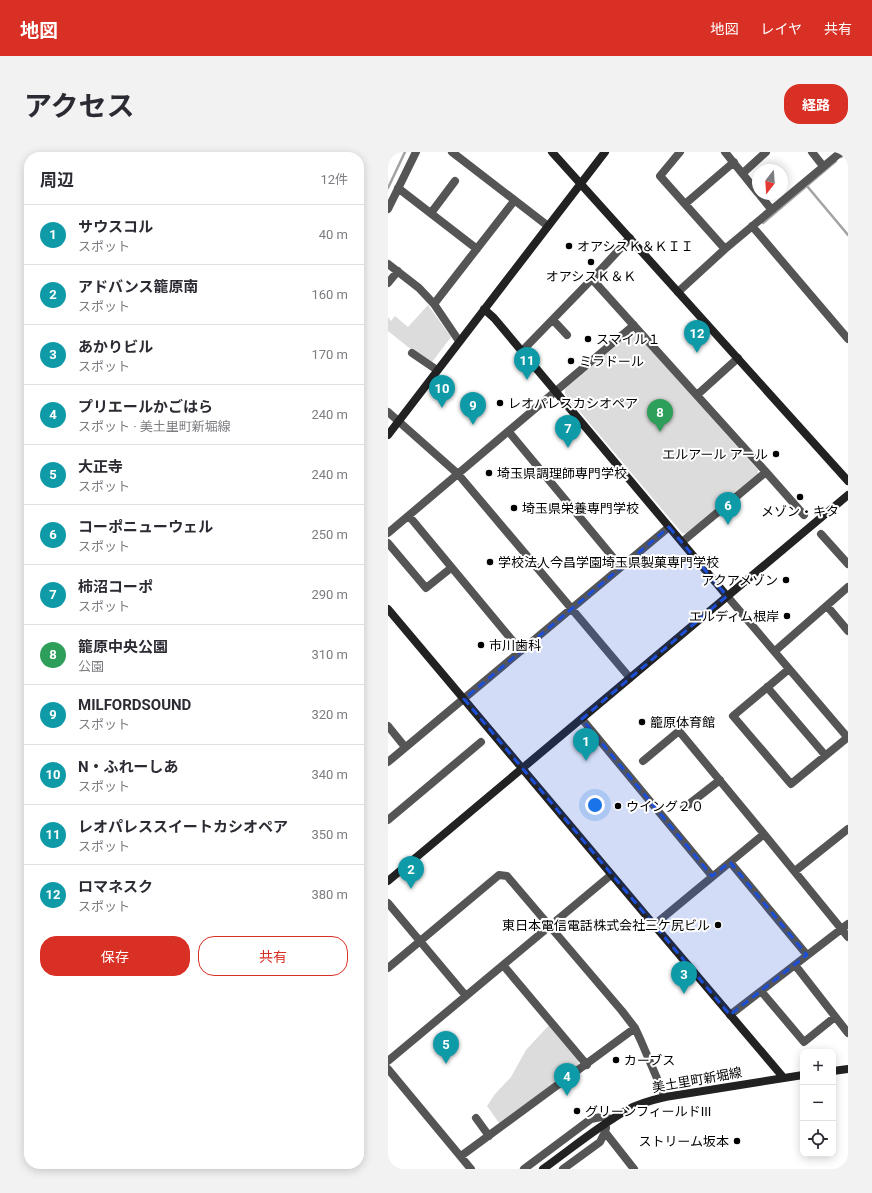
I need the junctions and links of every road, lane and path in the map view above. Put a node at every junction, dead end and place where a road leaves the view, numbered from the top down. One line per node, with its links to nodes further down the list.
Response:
1 (416, 152): 16 (street)
2 (452, 152): 18 (street)
3 (552, 152): 14 (street)
4 (605, 152): 14 (street)
5 (680, 152): 19 (street)
6 (725, 152): 10 (street)
7 (766, 152): 12 (street)
8 (812, 152): 11 (street)
9 (841, 152): 11 (street)
10 (734, 162): 12 (street); 19 (street)
11 (823, 166): 21 (street)
12 (743, 173): 15 (street)
13 (455, 181): 22 (street)
14 (581, 183): 23 (street); 25 (street)
15 (752, 184)
16 (398, 188): 20 (street); 22 (street)
17 (764, 200): 21 (street)
18 (514, 201): 23 (street); 26 (street)
19 (685, 204): 27 (street)
20 (388, 209)
21 (771, 209): 24 (street)
22 (431, 213): 26 (street)
23 (548, 226): 34 (street)
24 (752, 226): 27 (street); 38 (street)
25 (630, 238): 30 (street); 32 (street)
26 (477, 249): 33 (street)
27 (725, 249): 32 (street)
28 (388, 264): 29 (street)
29 (398, 271): 31 (street); 33 (street)
30 (592, 279): 35 (street); 36 (street)
31 (388, 283)
32 (678, 292): 42 (street)
33 (434, 304): 39 (street)
34 (484, 309): 39 (street); 40 (street)
35 (553, 320): 37 (street); 40 (street)
36 (634, 326): 44 (street); 45 (street)
37 (567, 335)
38 (848, 339)
39 (460, 341): 43 (street)
40 (522, 351): 44 (street)
41 (412, 353): 43 (street)
42 (738, 358): 45 (street); 52 (street)
43 (438, 370): 47 (street)
44 (556, 392): 48 (street); 56 (street)
45 (697, 395): 50 (street)
46 (388, 412): 47 (street)
47 (399, 421): 49 (street); 51 (street)
48 (509, 432): 51 (street); 62 (street)
49 (388, 435)
50 (766, 472): 54 (street); 59 (street)
51 (458, 474): 55 (street); 67 (street)
52 (848, 481)
53 (848, 495): 65 (street)
54 (804, 514)
55 (409, 516): 57 (street); 63 (street)
56 (669, 526): 59 (street); 62 (street)
57 (388, 533)
58 (821, 534): 61 (street)
59 (682, 542): 65 (street)
60 (388, 543): 63 (street)
61 (848, 564)
62 (621, 567): 67 (street)
63 (452, 568): 71 (street)
64 (848, 588): 66 (street)
65 (727, 596): 70 (street); 73 (street)
66 (827, 606): 69 (street); 70 (street)
67 (571, 608): 71 (street); 73 (street)
68 (388, 609): 75 (street)
69 (848, 631)
70 (775, 650): 72 (street)
71 (521, 651): 75 (street)
72 (789, 669): 74 (street); 78 (street)
73 (630, 678): 76 (street)
74 (767, 687): 81 (street); 81 (street)
75 (464, 699): 80 (street); 84 (street)
76 (582, 719): 84 (street); 93 (street)
77 (388, 726): 80 (street)
78 (848, 737): 81 (street)
79 (481, 742): 87 (street)
80 (406, 747): 83 (street)
81 (826, 755)
82 (643, 761): 85 (street)
83 (388, 762)
84 (522, 768): 92 (street); 94 (street)
85 (720, 780): 86 (street); 89 (street)
86 (684, 808)
87 (388, 820)
88 (848, 829): 91 (street)
89 (764, 834): 90 (street); 91 (street)
90 (730, 862): 93 (street); 101 (street)
91 (795, 871): 98 (street)
92 (611, 875): 96 (street); 97 (street)
93 (712, 876): 96 (street)
94 (388, 881)
95 (388, 903): 100 (street)
96 (654, 925): 107 (street)
97 (549, 926): 100 (street); 102 (street); 109 (street)
98 (845, 926): 99 (street); 101 (street)
99 (848, 936)
100 (420, 941): 104 (street); 106 (street)
101 (807, 955): 103 (street)
102 (503, 965): 106 (street); 112 (street)
103 (794, 965): 105 (street); 108 (street)
104 (388, 968)
105 (761, 991): 107 (street); 108 (street)
106 (466, 996): 111 (street)
107 (730, 1015): 117 (street)
108 (835, 1017): 110 (street)
109 (635, 1028): 112 (street); 118 (street)
110 (848, 1033)
111 (388, 1061)
112 (587, 1065): 122 (street)
113 (388, 1069): 123 (street)
114 (848, 1069): 115 (street)
115 (836, 1071)
116 (800, 1075): 117 (street, 美土里町新堀線)
117 (783, 1077): 118 (street, 美土里町新堀線)
118 (665, 1097): 120 (street, 美土里町新堀線)
119 (476, 1118): 122 (street)
120 (610, 1121): 121 (street); 125 (street); 126 (street, 美土里町新堀線)
121 (605, 1132): 127 (street); 128 (street)
122 (489, 1136): 123 (street)
123 (461, 1156): 124 (street)
124 (471, 1169)
125 (524, 1169)
126 (544, 1169)
127 (563, 1169)
128 (634, 1169)

